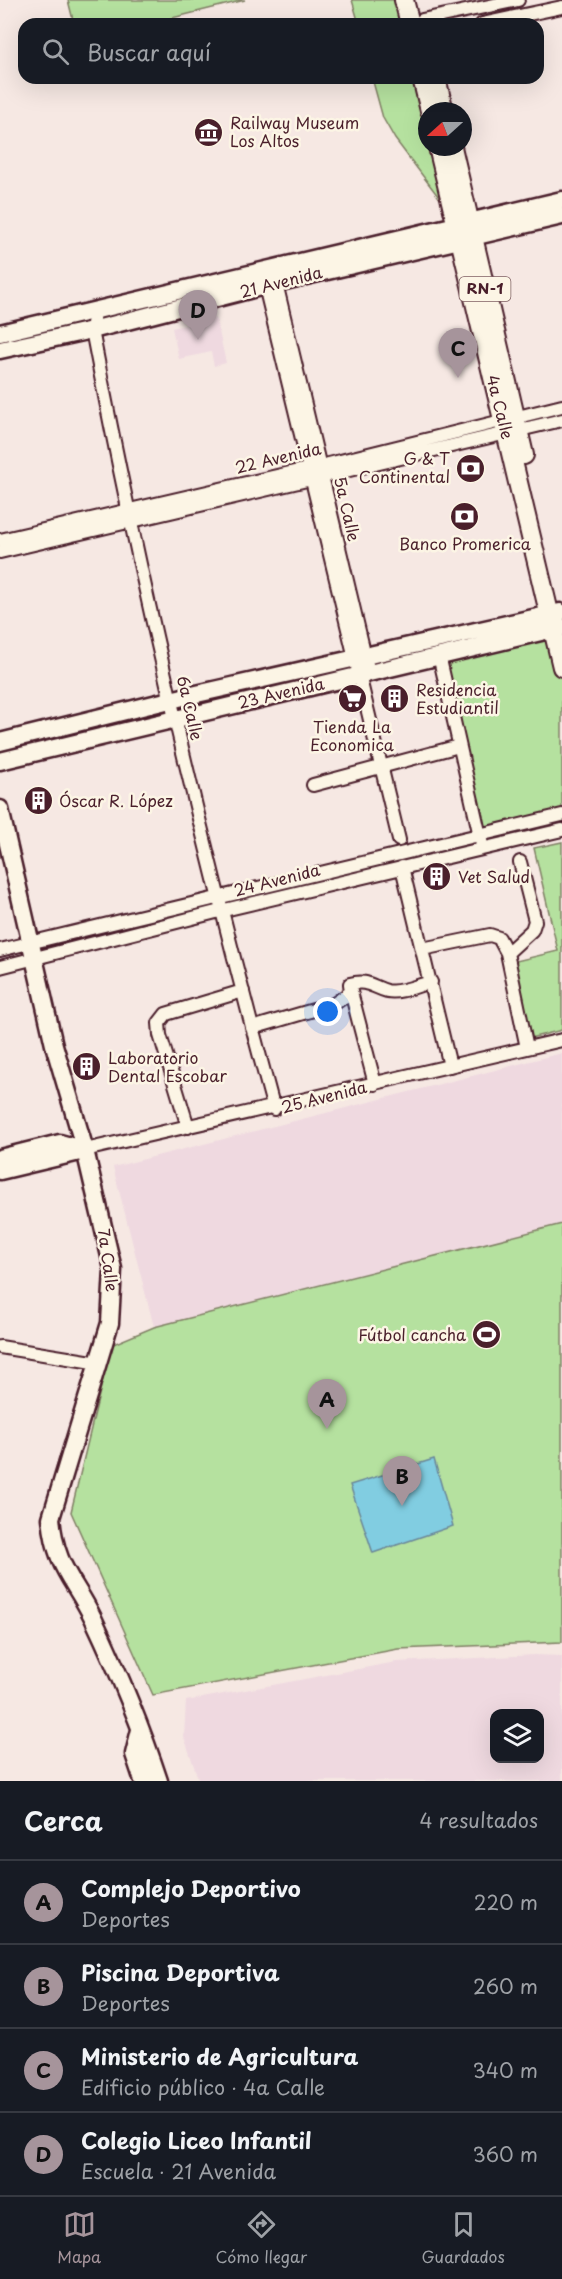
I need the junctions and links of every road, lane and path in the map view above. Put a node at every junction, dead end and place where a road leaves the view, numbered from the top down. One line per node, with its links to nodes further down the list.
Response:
1 (404, 0): 5 (main road)
2 (417, 0): 6 (main road)
3 (518, 0): 7 (street)
4 (562, 7): 8 (street)
5 (415, 18)
6 (418, 18)
7 (440, 18)
8 (510, 18)
9 (423, 84): 11 (main road)
10 (437, 84): 12 (main road)
11 (428, 102)
12 (442, 102)
13 (441, 156): 17 (main road, 4a Calle / RN-1)
14 (453, 156): 17 (main road, 4a Calle / RN-1)
15 (562, 200): 17 (street, 21 Avenida)
16 (562, 216): 17 (street, 21 Avenida)
17 (464, 231): 18 (street, 21 Avenida); 19 (street, 21 Avenida); 25 (main road, 4a Calle / RN-1)
18 (270, 284): 20 (street, 21 Avenida); 26 (street, 5a Calle)
19 (95, 312): 20 (street, 6a Calle); 21 (street, 21 Avenida)
20 (92, 330): 22 (street, 21 Avenida); 27 (street, 6a Calle)
21 (0, 333)
22 (0, 350)
23 (562, 406): 25 (street, 22 Avenida)
24 (562, 420): 25 (street, 22 Avenida)
25 (511, 426): 26 (street, 22 Avenida); 30 (main road, 4a Calle / RN-1)
26 (315, 472): 27 (street, 22 Avenida); 32 (street, 5a Calle)
27 (128, 516): 28 (street, 22 Avenida); 29 (street, 22 Avenida); 34 (street, 6a Calle)
28 (0, 540)
29 (0, 552)
30 (559, 619): 31 (street, 23 Avenida); 32 (street, 23 Avenida); 33 (main road, 4a Calle)
31 (439, 655): 32 (street, 23 Avenida); 37 (street)
32 (362, 665): 34 (street, 23 Avenida); 35 (street, 23 Avenida); 39 (street, 5a Calle)
33 (562, 667)
34 (170, 700): 35 (street, 6a Calle); 36 (street, 23 Avenida)
35 (175, 717): 38 (street, 23 Avenida); 48 (street, 6a Calle)
36 (0, 742)
37 (459, 746): 39 (street); 45 (street)
38 (0, 761)
39 (382, 768): 40 (street); 44 (street, 5a Calle)
40 (313, 785)
41 (0, 809): 52 (street, 7a Calle)
42 (562, 815): 45 (street, 24 Avenida)
43 (562, 830): 45 (street, 24 Avenida)
44 (399, 840)
45 (481, 843): 47 (street, 24 Avenida); 48 (street, 24 Avenida)
46 (520, 862): 53 (street)
47 (402, 867): 49 (street, 24 Avenida); 50 (street)
48 (217, 897): 49 (street, 6a Calle); 52 (street, 24 Avenida)
49 (220, 911): 52 (street, 24 Avenida); 56 (street, 6a Calle)
50 (422, 949): 53 (street); 55 (street)
51 (0, 950): 52 (street, 24 Avenida)
52 (32, 950): 54 (street, 24 Avenida); 65 (street, 7a Calle)
53 (507, 953): 60 (street)
54 (0, 967)
55 (431, 982): 57 (street); 61 (street)
56 (243, 991): 58 (street, 6a Calle); 64 (street)
57 (351, 992): 58 (street); 62 (street)
58 (252, 1028): 63 (street, 6a Calle)
59 (562, 1040): 60 (street, 25 Avenida)
60 (527, 1048): 61 (street, 25 Avenida)
61 (450, 1066): 62 (street, 25 Avenida)
62 (375, 1084): 63 (street, 25 Avenida)
63 (274, 1109): 64 (street, 25 Avenida)
64 (188, 1127): 65 (street, 25 Avenida)
65 (85, 1150): 66 (street, 25 Avenida); 67 (street, 25 Avenida); 69 (street, 7a Calle)
66 (0, 1158)
67 (0, 1171)
68 (0, 1347): 69 (street)
69 (99, 1363): 70 (street, 7a Calle)
70 (140, 1730): 71 (street, 7a Calle); 72 (street, 7a Calle)
71 (143, 1781)
72 (159, 1781)

